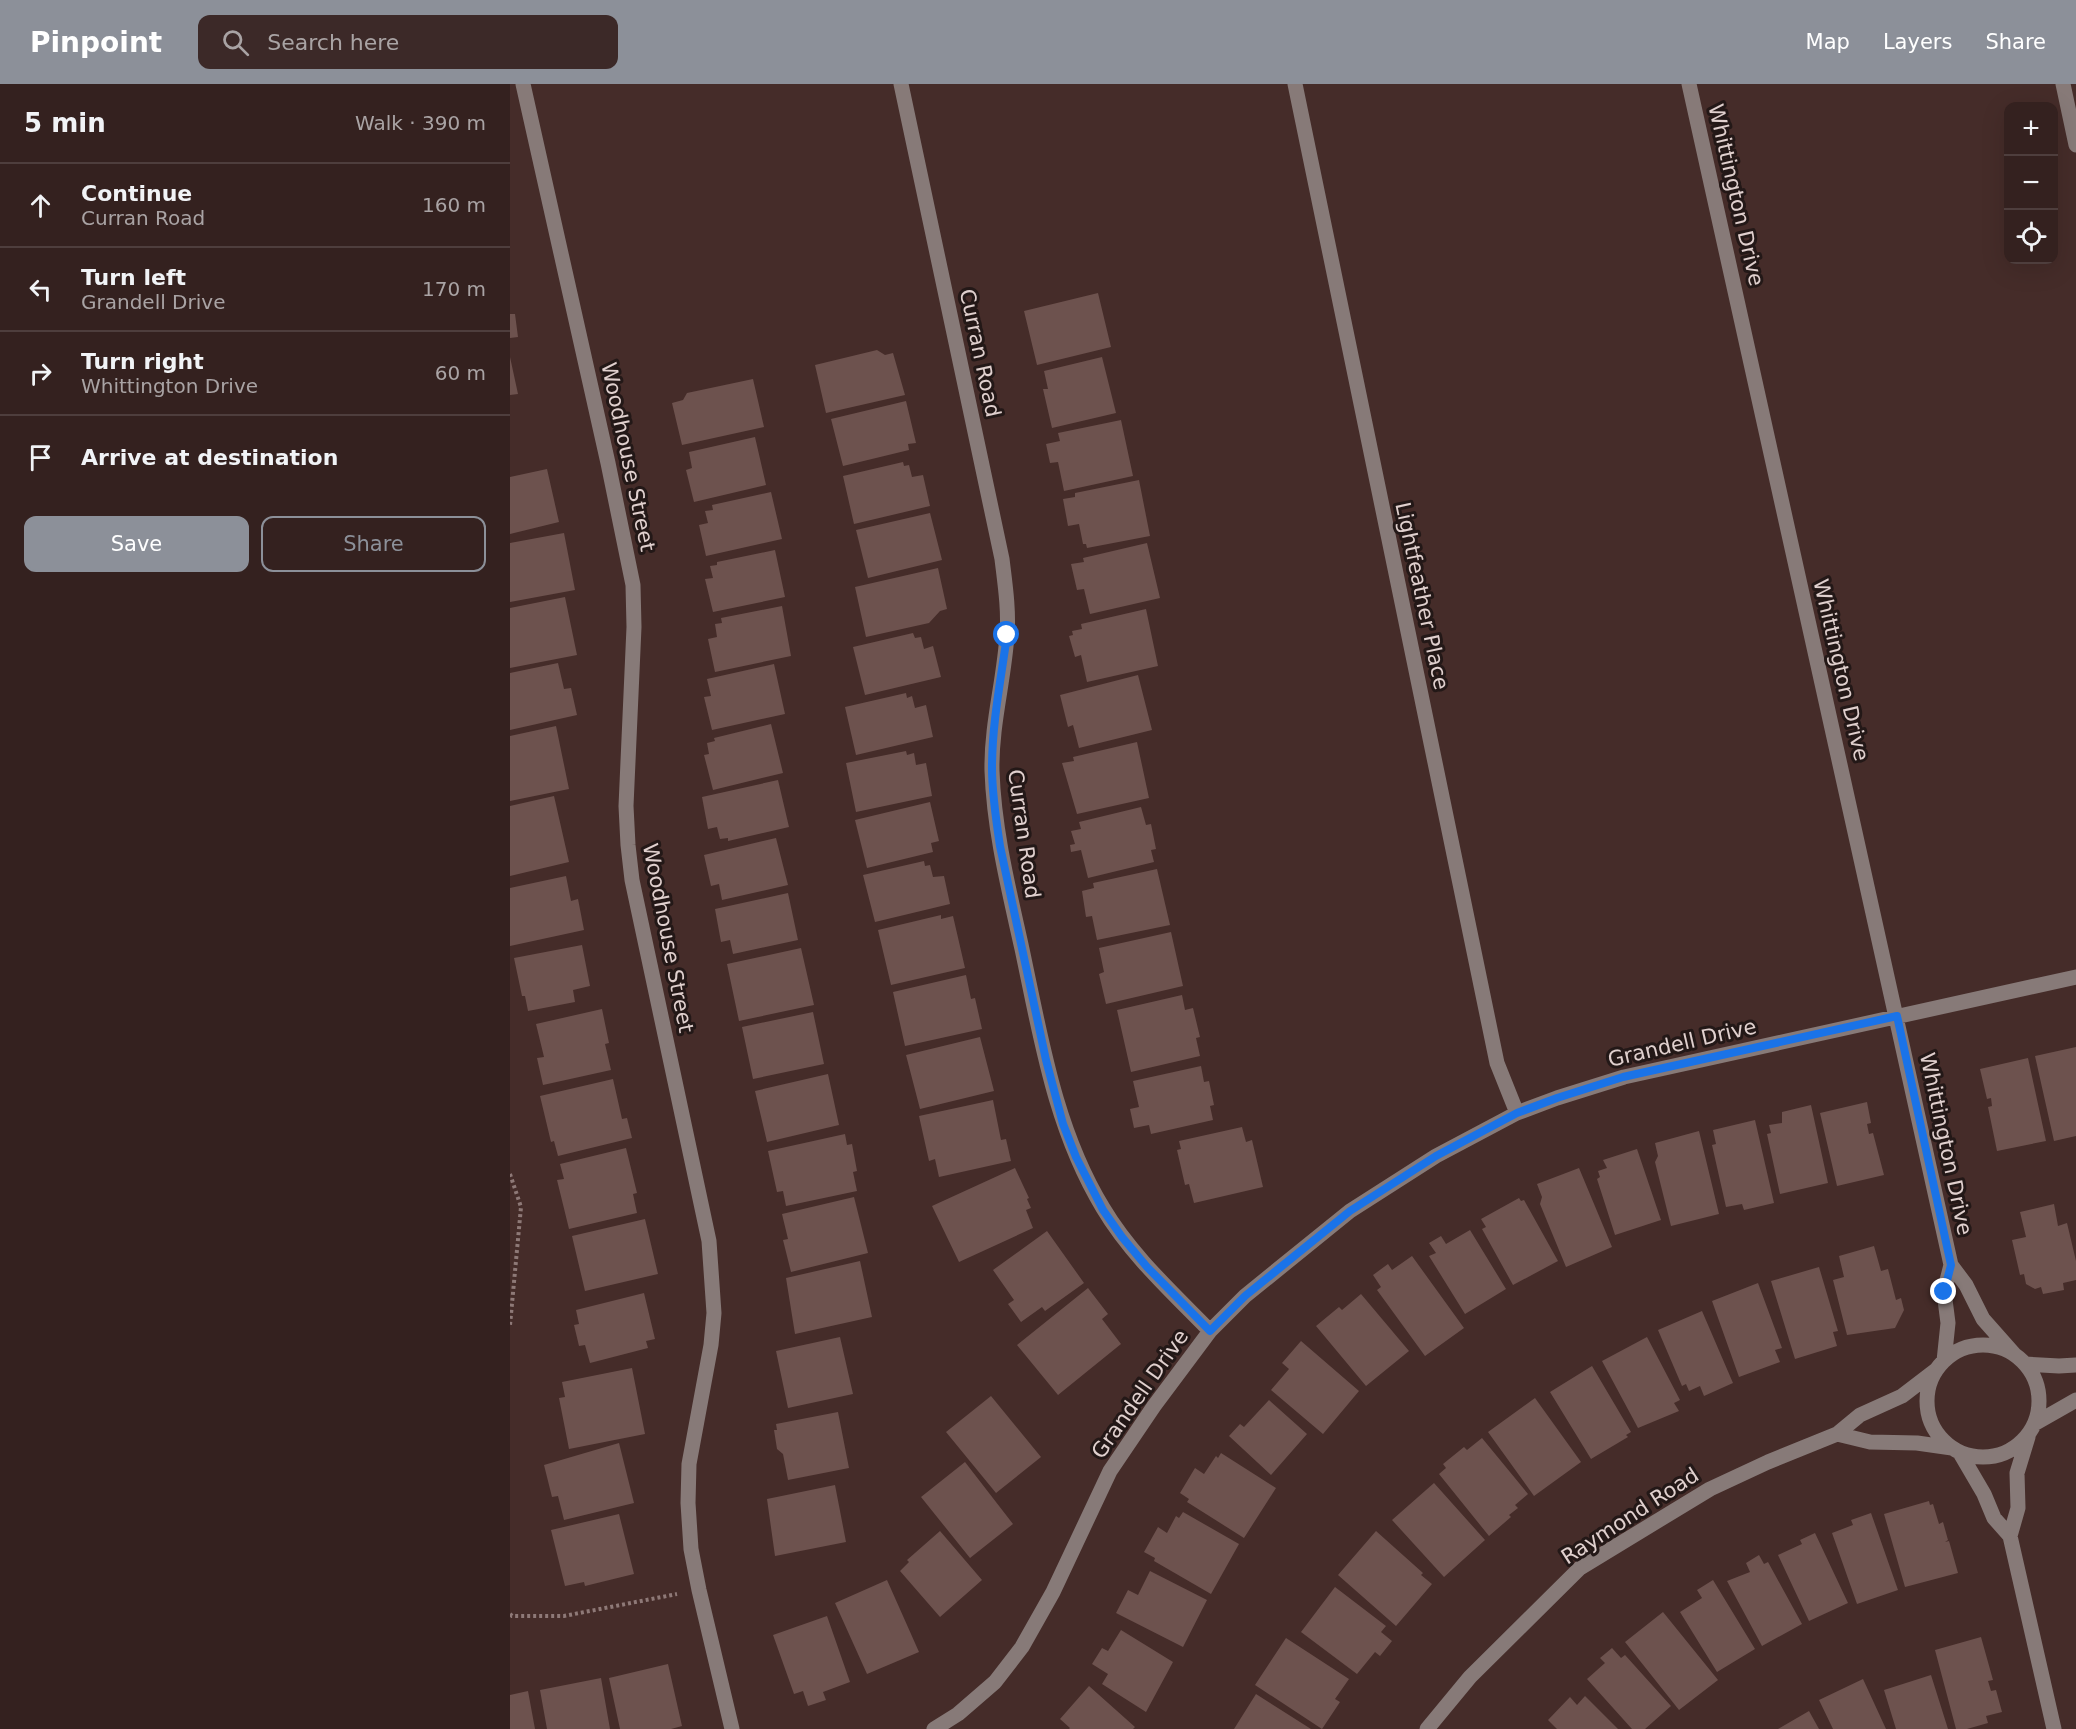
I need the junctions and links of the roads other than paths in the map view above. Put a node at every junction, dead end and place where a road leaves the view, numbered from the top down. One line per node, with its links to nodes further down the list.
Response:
1 (523, 84): 20 (street, Woodhouse Street)
2 (901, 84): 11 (street, Curran Road)
3 (1295, 84): 9 (street, Lightfeather Place)
4 (1689, 84): 8 (street, Whittington Drive)
5 (2063, 84): 6 (street)
6 (2076, 145)
7 (2076, 977): 8 (street, Grandell Drive)
8 (1897, 1016): 9 (street, Grandell Drive); 10 (street, Whittington Drive)
9 (1517, 1113): 11 (street, Grandell Drive)
10 (1951, 1265): 12 (street, Whittington Drive); 13 (street, Whittington Drive)
11 (1210, 1331): 21 (street, Grandell Drive)
12 (2019, 1359): 13 (street); 14 (street); 16 (street)
13 (1940, 1365): 17 (street, Raymond Road); 18 (street)
14 (2076, 1365)
15 (2076, 1400): 16 (street)
16 (2032, 1428): 18 (street); 19 (street)
17 (1837, 1434): 18 (street); 22 (street, Raymond Road)
18 (1956, 1451): 19 (street)
19 (2010, 1536): 23 (street)
20 (732, 1729)
21 (934, 1729)
22 (1428, 1729)
23 (2054, 1729)

